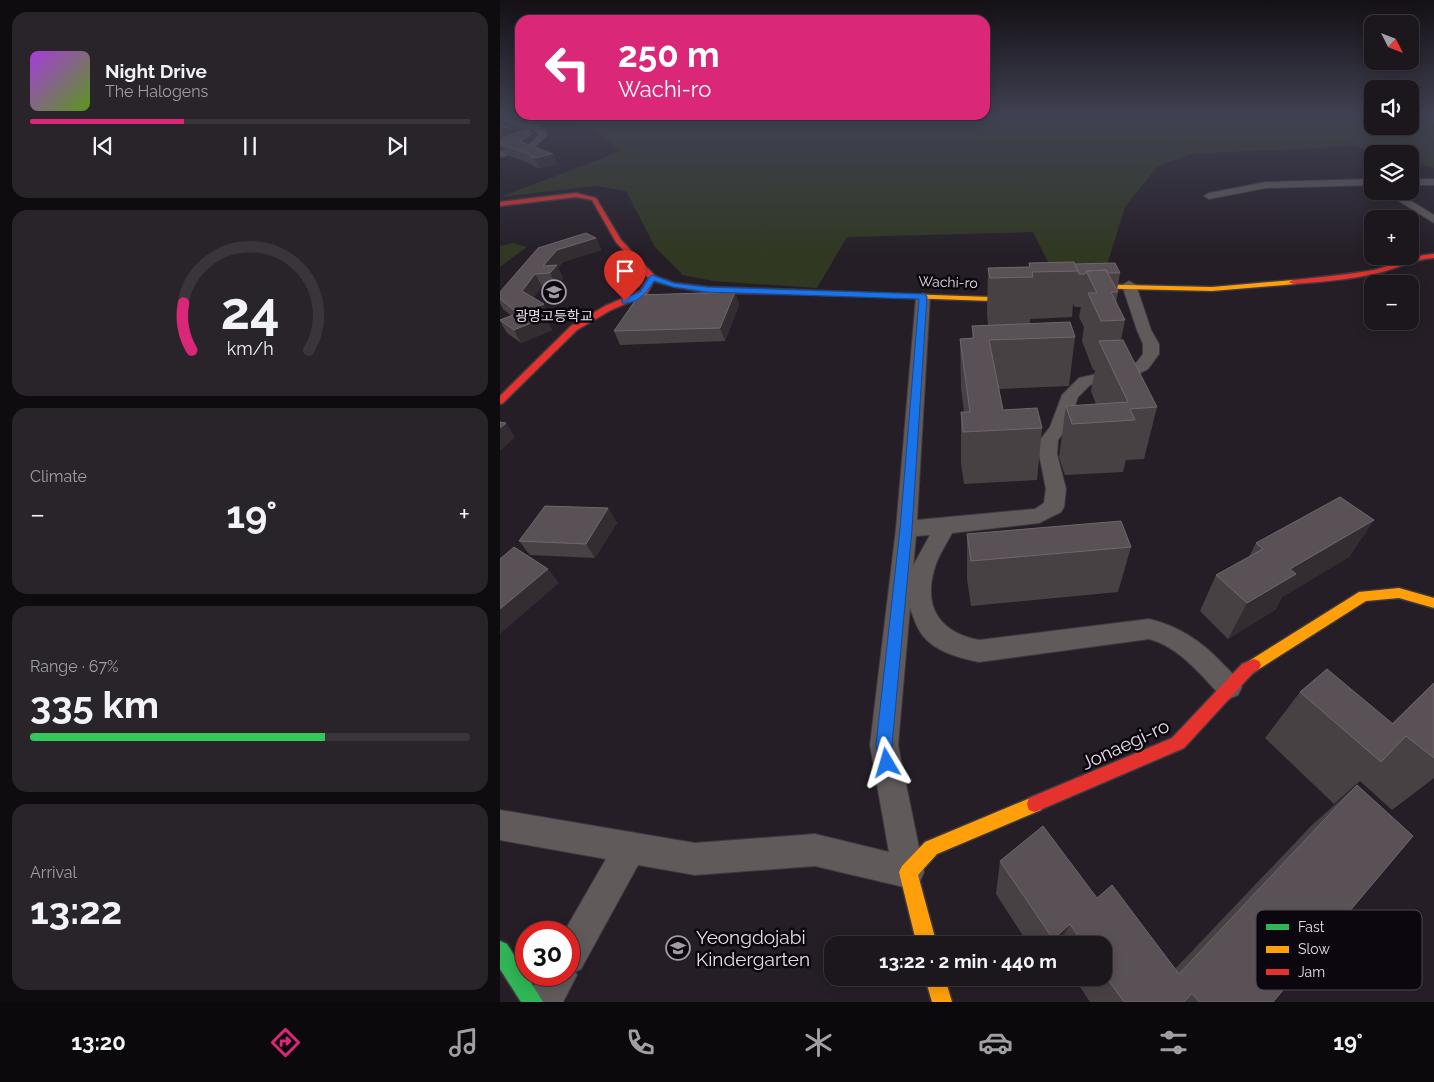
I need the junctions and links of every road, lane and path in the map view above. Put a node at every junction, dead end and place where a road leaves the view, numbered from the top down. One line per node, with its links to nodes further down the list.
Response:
1 (1364, 182): 4 (street)
2 (1419, 182): 3 (street)
3 (1434, 182)
4 (1209, 196)
5 (1402, 200): 7 (street)
6 (500, 204): 9 (main road)
7 (1434, 220)
8 (1434, 256): 11 (main road)
9 (652, 278): 12 (main road, Wachi-ro); 13 (main road)
10 (1073, 286): 11 (main road)
11 (1129, 286): 17 (street)
12 (731, 290): 13 (main road); 15 (main road, Wachi-ro)
13 (652, 294): 16 (main road)
14 (1037, 294): 15 (main road, Wachi-ro)
15 (923, 296): 18 (street)
16 (500, 401)
17 (945, 526): 18 (street); 20 (street)
18 (906, 529): 23 (street)
19 (1434, 603): 20 (main road, Jonaegi-ro)
20 (1229, 687): 23 (main road, Jonaegi-ro)
21 (500, 825): 22 (street)
22 (630, 848): 23 (street); 25 (street)
23 (908, 872): 24 (main road)
24 (925, 936)
25 (580, 937)
26 (500, 951): 29 (main road)
27 (553, 986): 30 (street)
28 (938, 986): 31 (main road)
29 (533, 1002)
30 (544, 1002)
31 (942, 1002)

